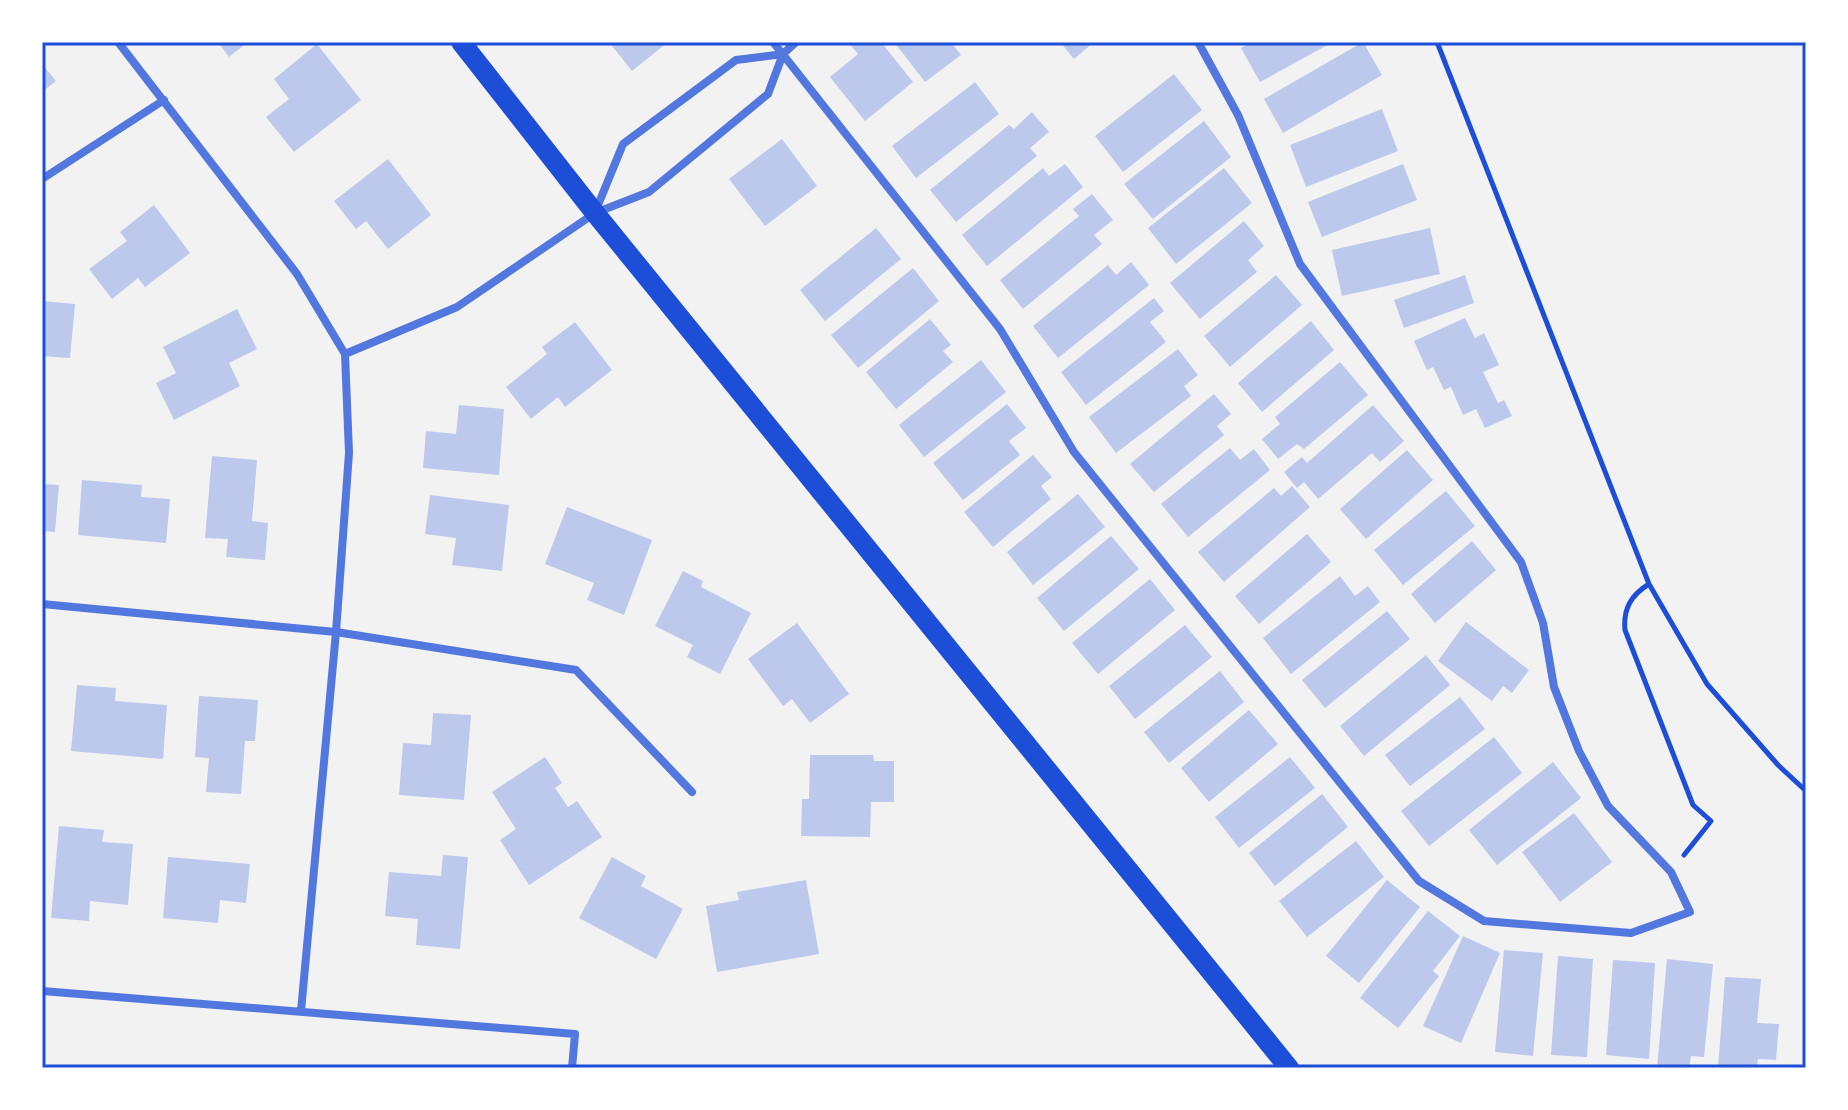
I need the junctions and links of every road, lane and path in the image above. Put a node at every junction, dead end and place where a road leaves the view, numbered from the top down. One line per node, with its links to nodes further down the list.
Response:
1 (118, 42): 8 (street)
2 (461, 42): 10 (main road)
3 (773, 42): 7 (street)
4 (796, 42): 7 (street)
5 (1198, 42): 17 (street)
6 (1437, 42): 12 (path)
7 (783, 54): 10 (street); 10 (street); 17 (street)
8 (164, 100): 9 (street); 11 (street)
9 (42, 179)
10 (595, 213): 11 (street); 21 (main road)
11 (345, 354): 14 (street)
12 (1649, 584): 15 (path); 17 (path)
13 (42, 604): 14 (street)
14 (336, 632): 16 (street); 19 (street)
15 (1806, 791)
16 (692, 792)
17 (1671, 872)
18 (42, 991): 19 (street)
19 (301, 1011): 20 (street)
20 (572, 1068)
21 (1289, 1068)

